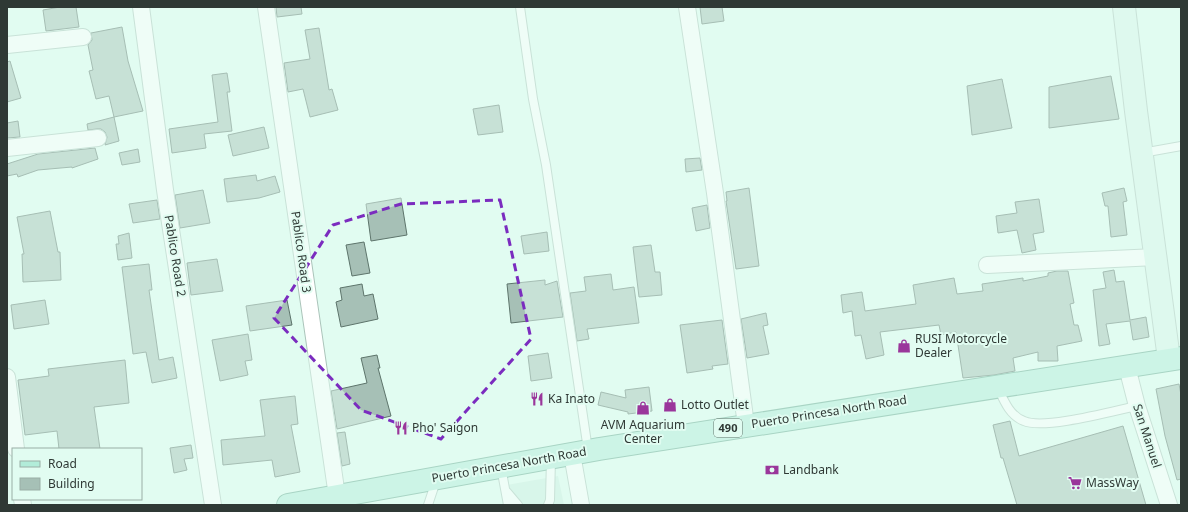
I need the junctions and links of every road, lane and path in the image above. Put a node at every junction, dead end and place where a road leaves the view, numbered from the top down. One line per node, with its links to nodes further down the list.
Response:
1 (141, 7): 27 (street, Pablico Road 2)
2 (266, 7): 26 (street, Pablico Road 3)
3 (520, 7): 21 (lane)
4 (687, 7): 19 (street)
5 (1124, 7): 11 (street)
6 (82, 37): 7 (street)
7 (7, 45)
8 (98, 138): 10 (street)
9 (1181, 146): 11 (lane)
10 (7, 148)
11 (1141, 153): 12 (street)
12 (1156, 257): 13 (street); 14 (street)
13 (987, 265)
14 (1175, 358): 15 (main road, Puerto Princesa North Road / 490)
15 (1127, 367): 17 (main road, Puerto Princesa North Road / 490); 18 (street, San Manuel)
16 (7, 377): 20 (street)
17 (997, 386): 18 (lane); 19 (main road, Puerto Princesa North Road / 490)
18 (1137, 406): 34 (street, San Manuel)
19 (746, 425): 21 (main road, Puerto Princesa North Road / 490)
20 (16, 448)
21 (580, 452): 22 (main road, Puerto Princesa North Road / 490); 33 (street)
22 (551, 458): 23 (main road, Puerto Princesa North Road / 490); 32 (lane)
23 (501, 467): 24 (main road, Puerto Princesa North Road / 490); 25 (lane)
24 (437, 478): 26 (main road, Puerto Princesa North Road / 490); 29 (lane)
25 (506, 491): 30 (lane); 31 (lane)
26 (337, 496): 28 (main road, Puerto Princesa North Road / 490)
27 (213, 505)
28 (288, 505)
29 (428, 505)
30 (508, 505)
31 (518, 505)
32 (548, 505)
33 (581, 505)
34 (1169, 505)

